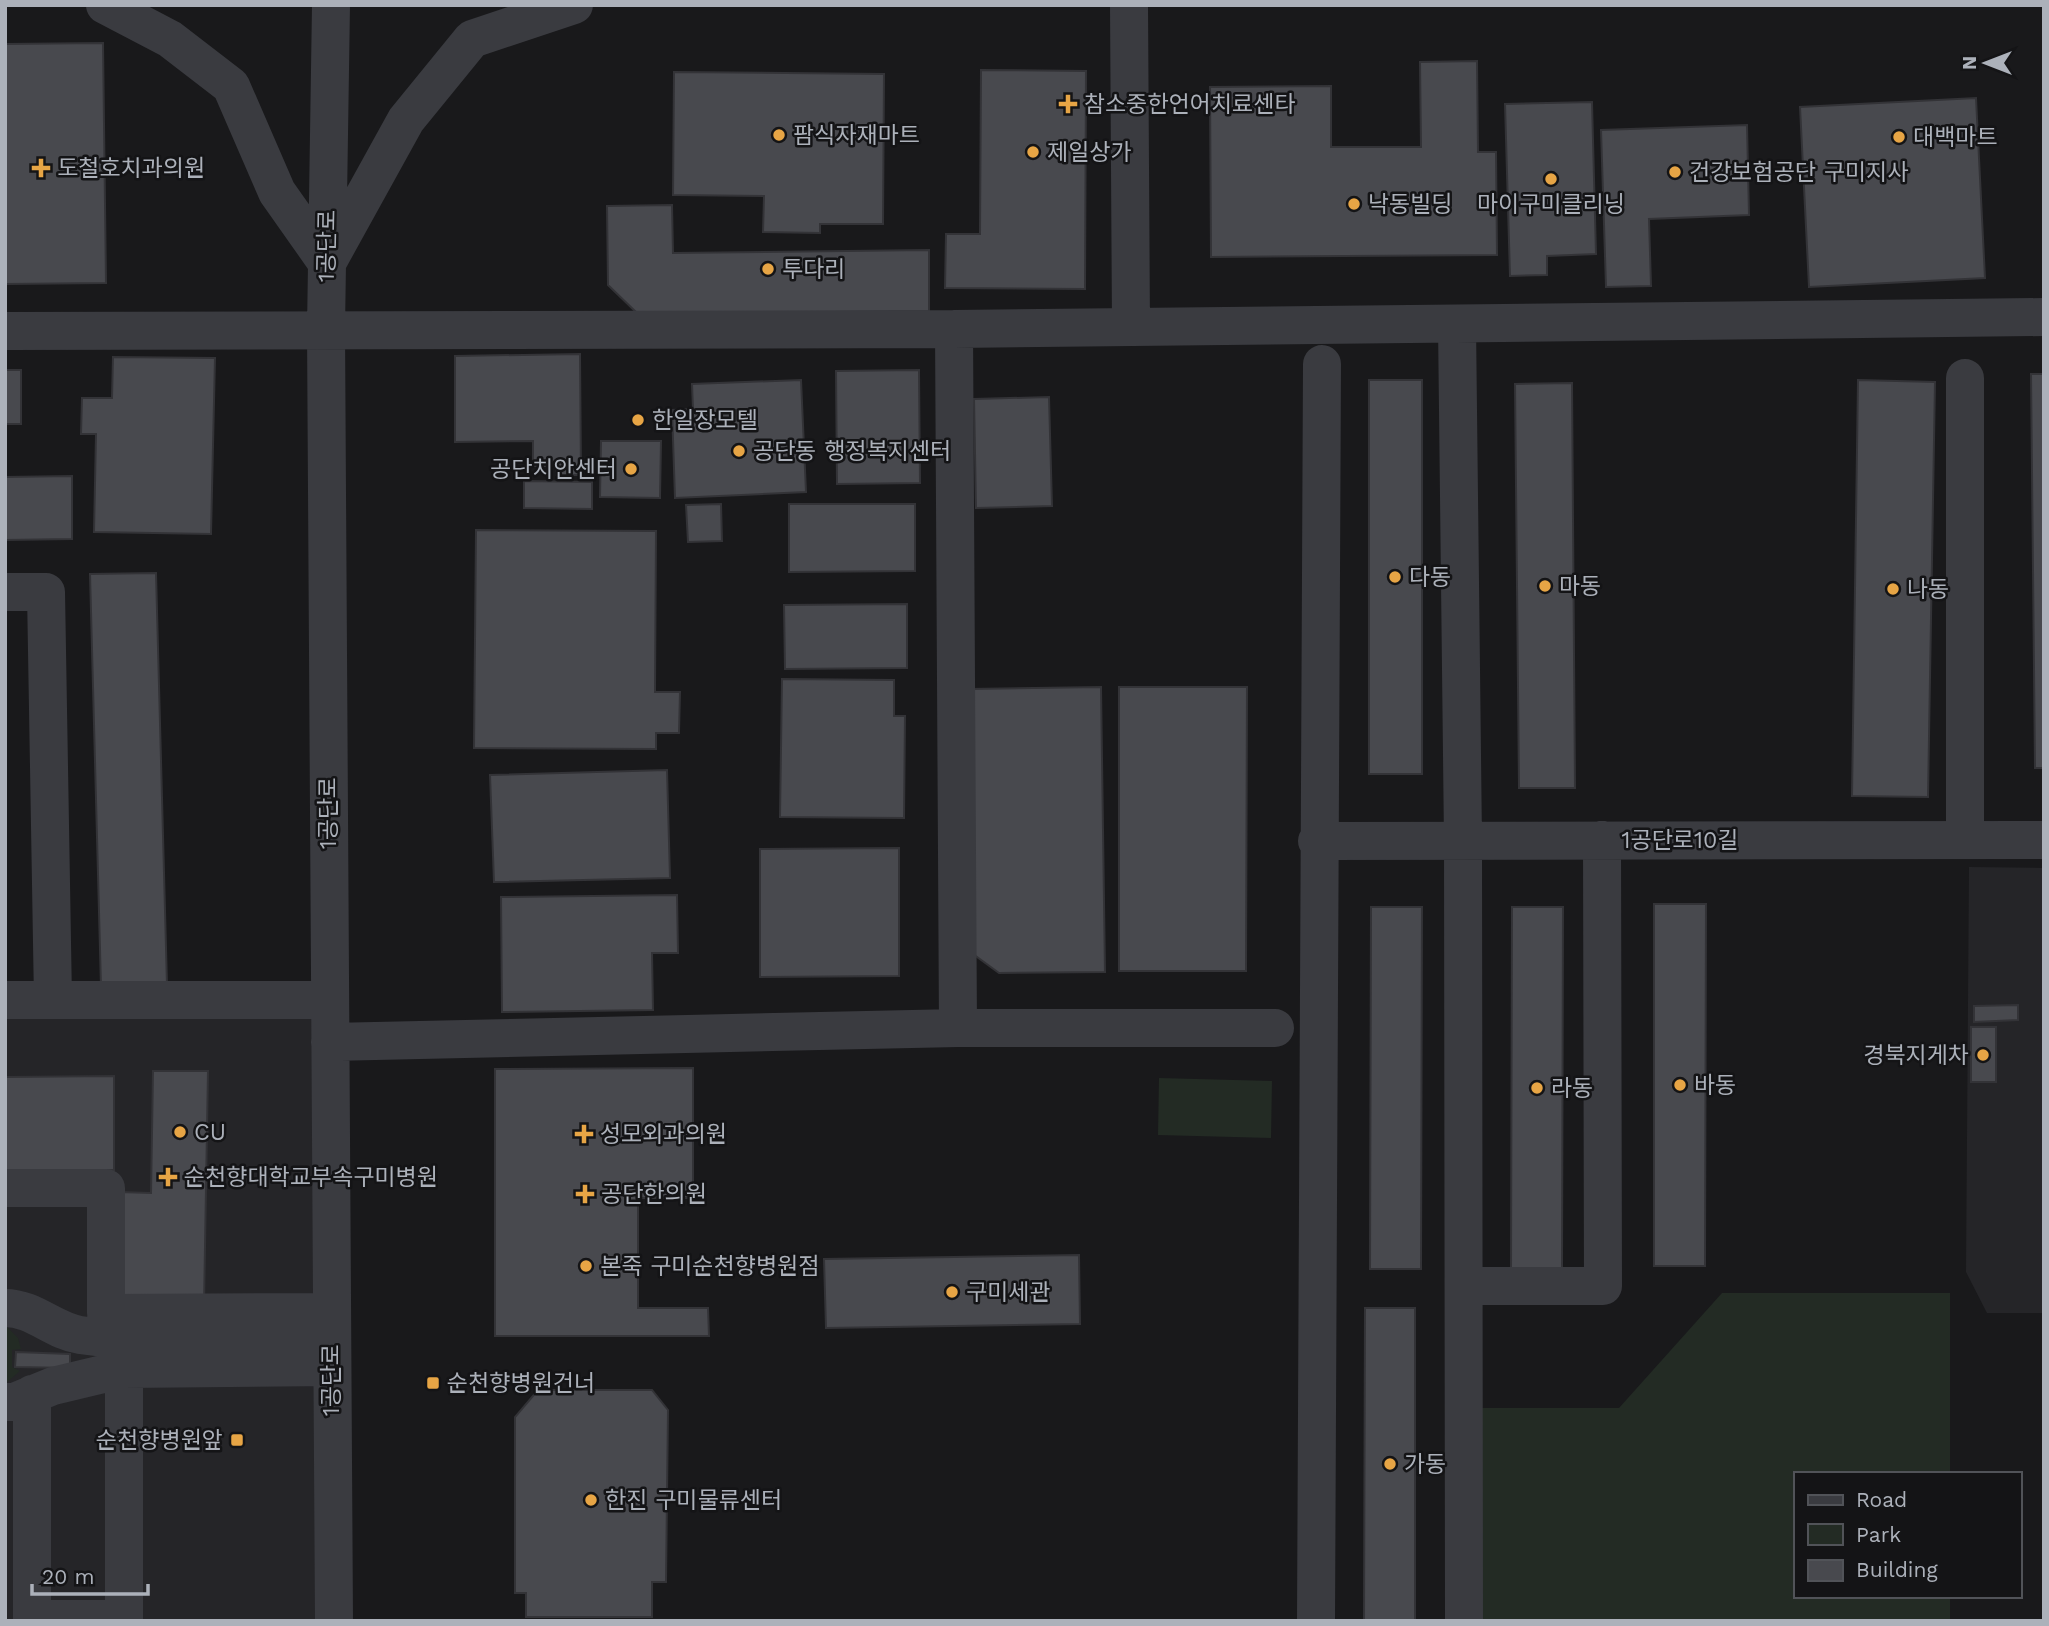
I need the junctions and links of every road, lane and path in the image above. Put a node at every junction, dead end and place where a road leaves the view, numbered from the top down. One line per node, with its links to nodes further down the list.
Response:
1 (105, 5): 5 (street)
2 (331, 5): 5 (street, 1공단로)
3 (573, 5): 5 (street)
4 (1129, 5): 8 (street)
5 (327, 263): 9 (street, 1공단로)
6 (2044, 317): 7 (street)
7 (1457, 324): 8 (street); 19 (street)
8 (1131, 327): 10 (street)
9 (326, 329): 10 (street); 11 (street); 22 (street, 1공단로)
10 (954, 329): 23 (street)
11 (5, 331)
12 (1322, 364): 18 (street)
13 (1965, 378): 16 (street)
14 (5, 592): 21 (street)
15 (1602, 840): 16 (street, 1공단로10길); 19 (street, 1공단로10길); 27 (street)
16 (1965, 840): 17 (street, 1공단로10길)
17 (2044, 840)
18 (1317, 841): 19 (street, 1공단로10길); 34 (street)
19 (1462, 841): 27 (street)
20 (5, 1000): 21 (street)
21 (53, 1000): 22 (street)
22 (329, 1000): 25 (street, 1공단로)
23 (958, 1028): 24 (street); 25 (street)
24 (1275, 1028)
25 (330, 1042): 29 (street, 1공단로)
26 (5, 1188): 29 (street)
27 (1464, 1286): 35 (street)
28 (5, 1308): 29 (street)
29 (331, 1340): 30 (street); 33 (street, 1공단로)
30 (124, 1369): 31 (street); 32 (street)
31 (19, 1398): 32 (street)
32 (19, 1619)
33 (334, 1621)
34 (1316, 1621)
35 (1464, 1621)

